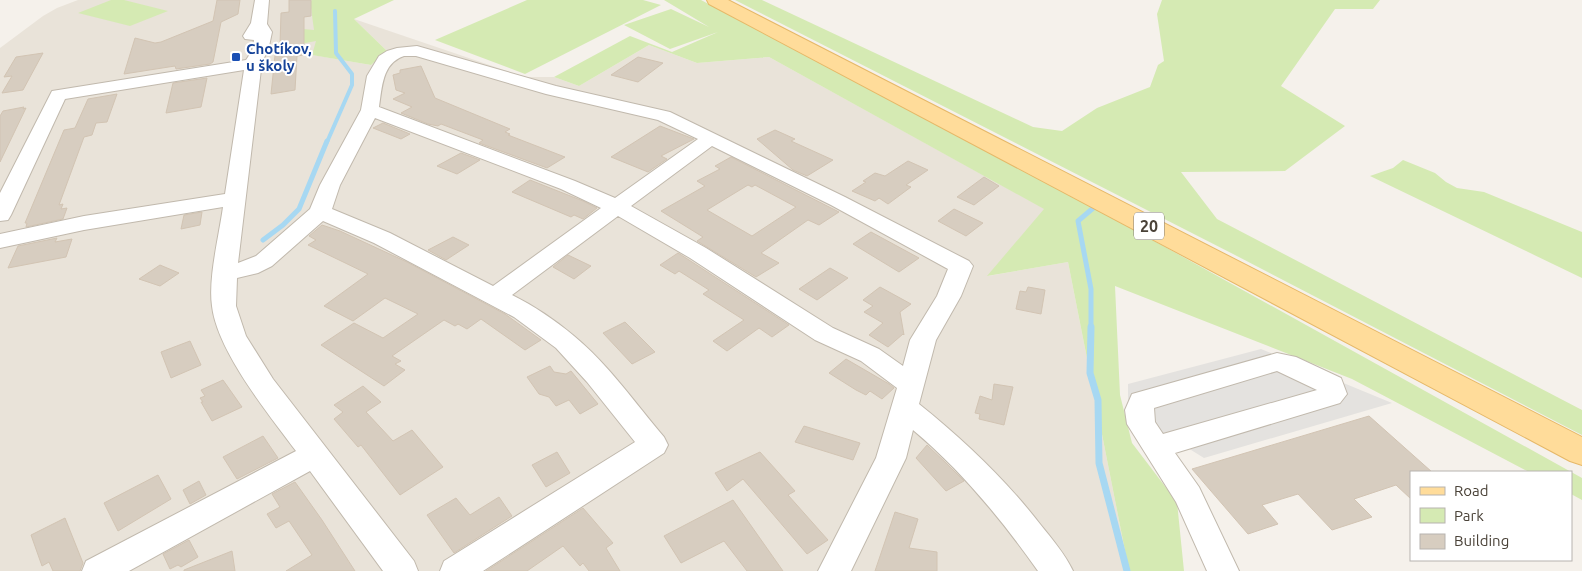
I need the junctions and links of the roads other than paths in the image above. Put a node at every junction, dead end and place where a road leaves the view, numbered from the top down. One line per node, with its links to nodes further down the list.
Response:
1 (262, 0): 3 (street)
2 (715, 0): 15 (main road, 20)
3 (253, 63): 6 (street); 9 (street)
4 (370, 110): 5 (street); 7 (street); 8 (street)
5 (712, 138): 7 (street); 13 (street)
6 (235, 199): 10 (street); 11 (street)
7 (617, 207): 12 (street); 13 (street)
8 (320, 212): 11 (street); 12 (street)
9 (0, 215)
10 (0, 240)
11 (225, 273): 16 (street)
12 (495, 296): 19 (street)
13 (908, 397): 20 (street); 21 (street)
14 (1156, 448): 14 (street); 22 (street)
15 (1582, 452)
16 (315, 455): 17 (street); 18 (street)
17 (98, 571)
18 (402, 571)
19 (456, 571)
20 (834, 571)
21 (1057, 571)
22 (1223, 571)

